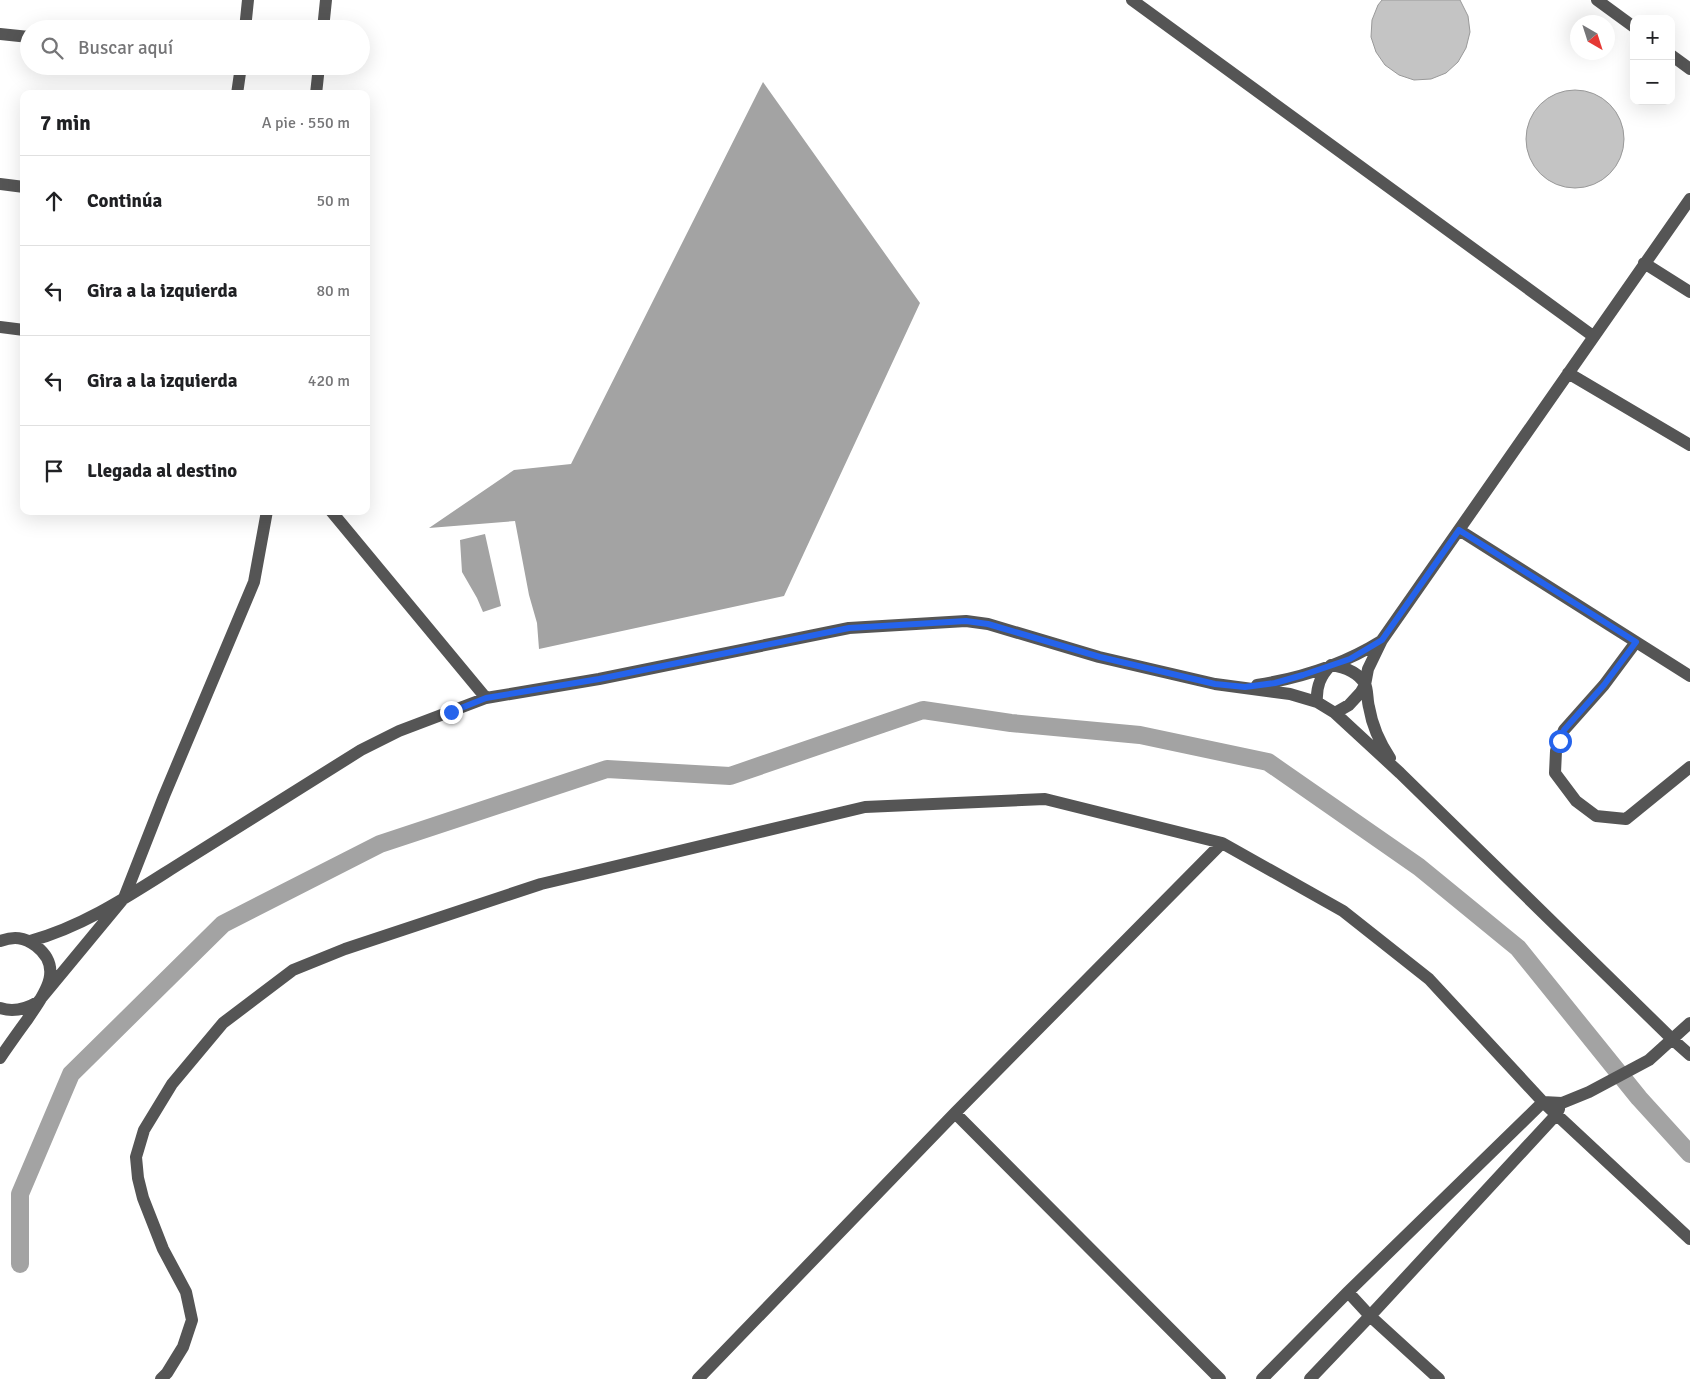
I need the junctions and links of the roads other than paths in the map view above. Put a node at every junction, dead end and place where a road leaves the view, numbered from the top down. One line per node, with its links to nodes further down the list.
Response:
1 (248, 0): 5 (street)
2 (326, 0): 6 (street)
3 (1132, 0): 23 (street)
4 (1596, 0): 7 (street)
5 (246, 20)
6 (324, 20)
7 (1630, 24)
8 (0, 34): 9 (street)
9 (20, 36)
10 (1675, 58): 11 (street)
11 (1690, 68)
12 (240, 75): 14 (street)
13 (318, 75): 15 (street)
14 (238, 90)
15 (316, 90)
16 (0, 184): 17 (street)
17 (20, 186)
18 (1690, 199): 19 (street)
19 (1644, 263): 20 (street); 23 (street)
20 (1690, 292)
21 (0, 327): 22 (street)
22 (20, 330)
23 (1593, 336): 24 (street)
24 (1568, 373): 25 (street); 28 (street)
25 (1690, 445)
26 (266, 515): 41 (street)
27 (334, 515): 35 (street)
28 (1459, 530): 29 (street); 30 (street)
29 (1382, 640): 31 (street); 33 (street)
30 (1636, 642): 32 (street); 38 (street)
31 (1331, 665): 33 (street); 34 (street); 36 (street)
32 (1690, 676)
33 (1365, 685): 37 (street); 39 (street)
34 (1245, 687): 35 (street); 36 (street)
35 (486, 698): 41 (street)
36 (1317, 702): 37 (street)
37 (1335, 713): 39 (street)
38 (1690, 767)
39 (1400, 772): 47 (street)
40 (1222, 843): 50 (street); 52 (street); 57 (street)
41 (124, 898): 43 (street); 44 (street)
42 (3, 938): 43 (street)
43 (30, 941): 44 (street)
44 (46, 992): 45 (street); 49 (street)
45 (0, 1008)
46 (1690, 1023): 47 (street)
47 (1672, 1039): 48 (street); 51 (street)
48 (1690, 1054)
49 (0, 1058)
50 (1543, 1102): 51 (street); 53 (street); 55 (street)
51 (1562, 1103): 53 (street)
52 (956, 1113): 58 (street); 59 (street)
53 (1556, 1115): 54 (street); 56 (street)
54 (1690, 1240)
55 (1348, 1292): 56 (street); 60 (street)
56 (1370, 1316): 61 (street); 62 (street)
57 (161, 1379)
58 (698, 1379)
59 (1220, 1379)
60 (1262, 1379)
61 (1310, 1379)
62 (1439, 1379)

